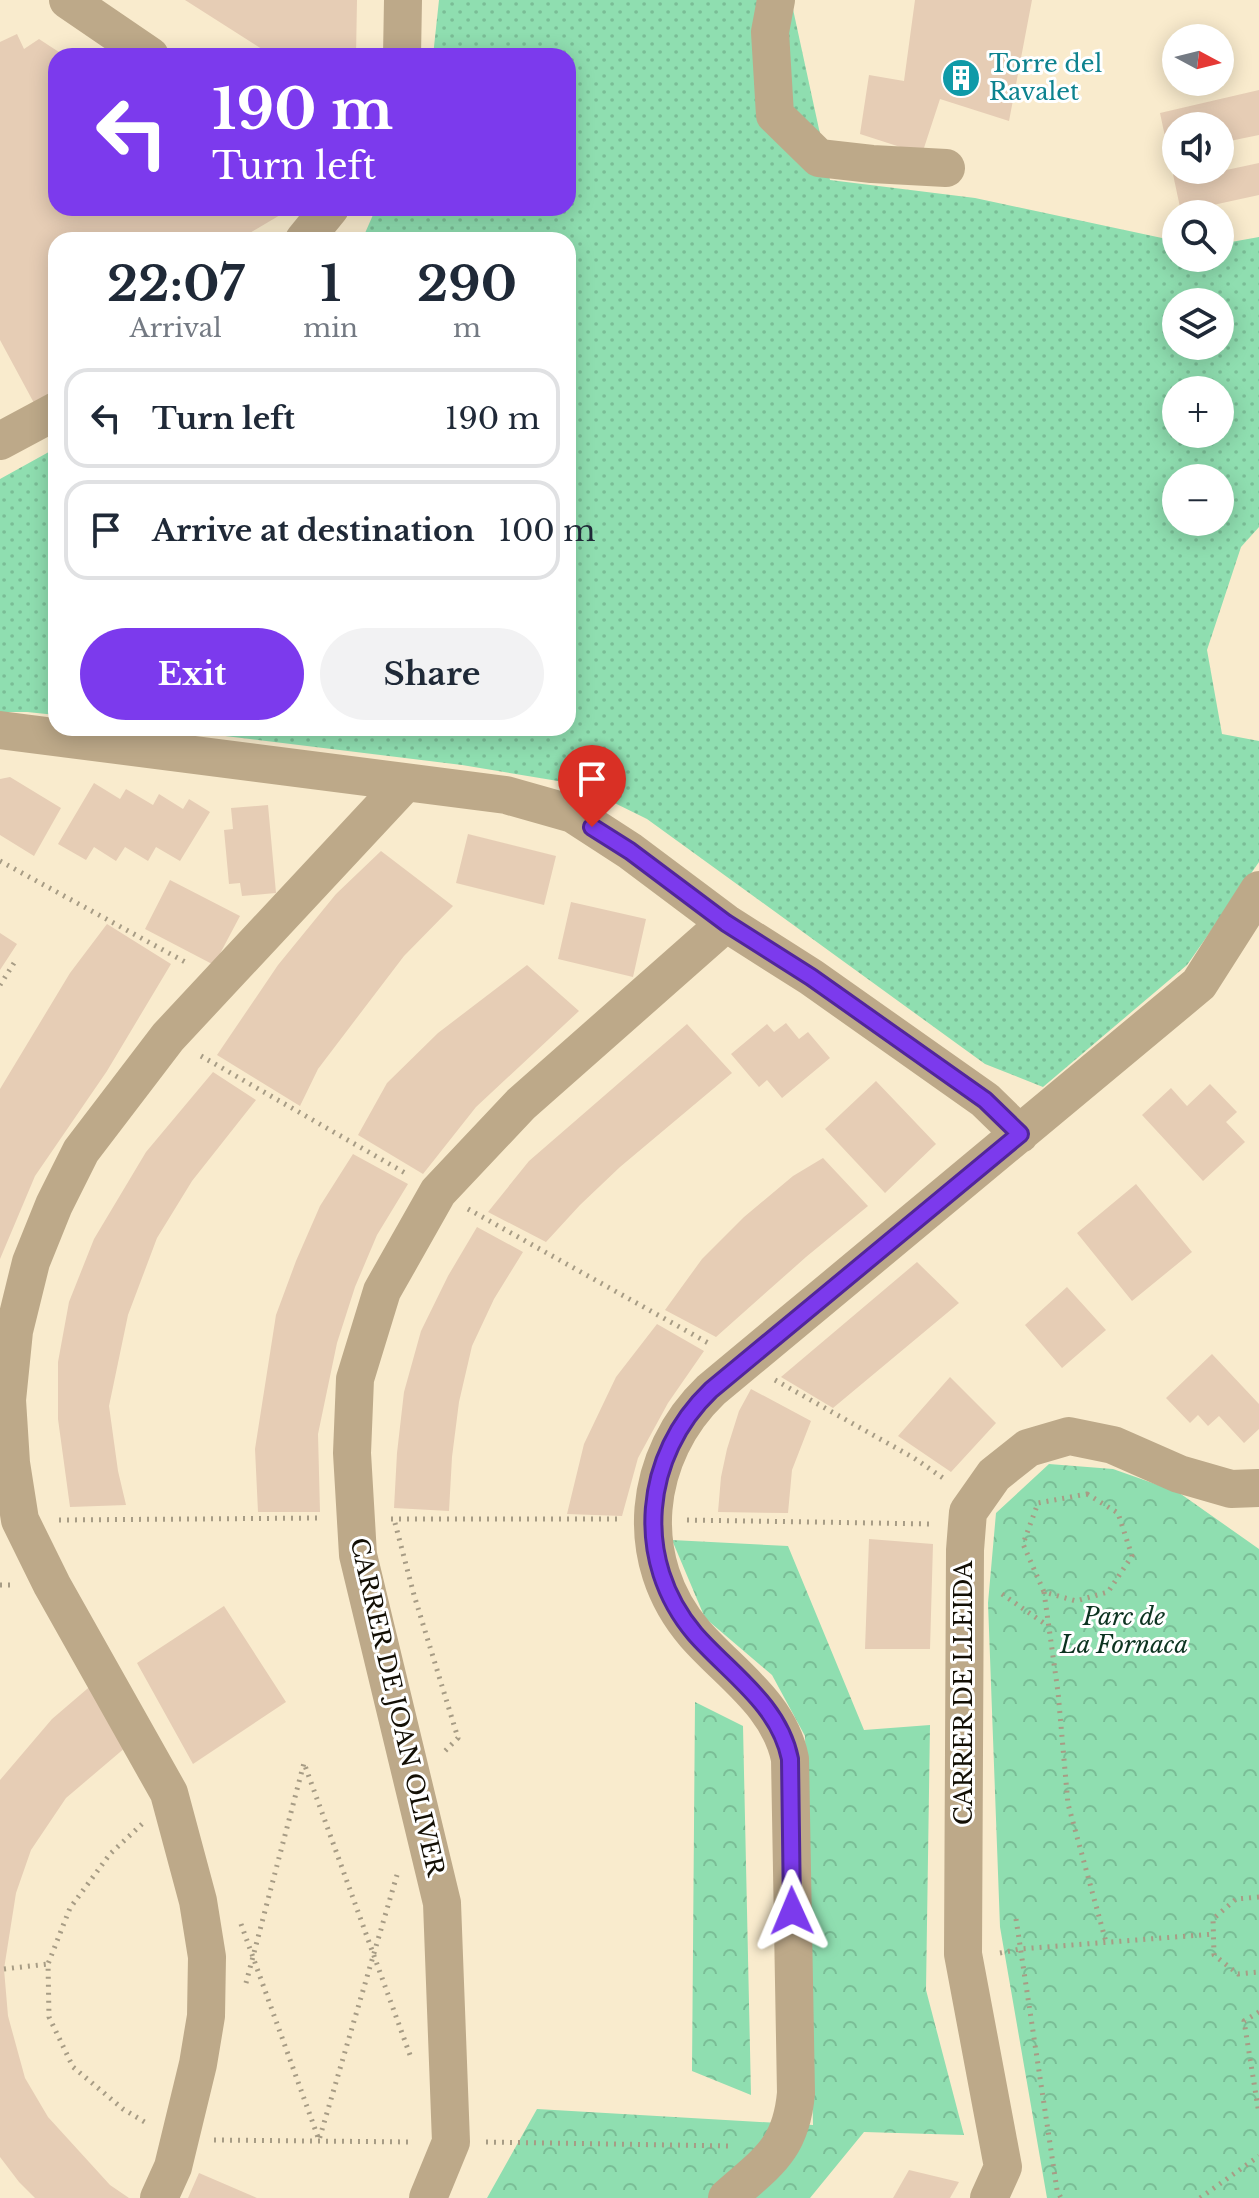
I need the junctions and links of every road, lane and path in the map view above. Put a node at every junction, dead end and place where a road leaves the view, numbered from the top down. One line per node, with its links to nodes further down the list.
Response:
1 (68, 0): 4 (street)
2 (403, 0): 5 (street)
3 (776, 0): 6 (street)
4 (138, 48)
5 (402, 48)
6 (946, 168)
7 (324, 216): 8 (street)
8 (310, 232)
9 (48, 415): 10 (street)
10 (0, 441)
11 (0, 730): 12 (street)
12 (405, 783): 15 (street); 17 (street)
13 (0, 861): 17 (path)
14 (1259, 890): 20 (street)
15 (726, 923): 20 (street); 21 (street, CARRER DE JOAN OLIVER)
16 (14, 963): 18 (path)
17 (226, 977): 19 (street)
18 (0, 985)
19 (168, 1037): 21 (path); 51 (street)
20 (1020, 1134): 22 (street)
21 (438, 1192): 22 (path); 33 (street, CARRER DE JOAN OLIVER)
22 (743, 1363): 24 (path); 28 (street)
23 (1259, 1488): 24 (street)
24 (968, 1512): 28 (path); 56 (street, CARRER DE LLEIDA)
25 (324, 1518): 30 (path)
26 (394, 1519): 33 (path)
27 (417, 1519): 28 (path)
28 (653, 1519): 54 (street)
29 (54, 1520): 31 (path)
30 (86, 1520)
31 (61, 1533)
32 (1044, 1592): 32 (path); 40 (path)
33 (414, 1785): 53 (street, CARRER DE JOAN OLIVER)
34 (152, 1816): 44 (path)
35 (399, 1868): 42 (path)
36 (1259, 1897): 39 (path)
37 (237, 1911): 43 (path)
38 (1016, 1919): 41 (path)
39 (1214, 1934): 40 (path); 46 (path)
40 (1106, 1942): 41 (path)
41 (1020, 1949): 60 (path)
42 (373, 1954): 43 (path); 49 (path); 52 (path)
43 (253, 1956): 47 (path); 52 (path)
44 (48, 1964): 45 (path); 51 (path)
45 (4, 1969)
46 (1259, 1972)
47 (245, 1986)
48 (1259, 2012): 50 (path)
49 (413, 2063)
50 (1259, 2114)
51 (181, 2140): 52 (path); 57 (street)
52 (319, 2140): 53 (path)
53 (451, 2142): 54 (path); 58 (street, CARRER DE JOAN OLIVER)
54 (781, 2146): 59 (street)
55 (1259, 2156): 61 (path)
56 (1000, 2188)
57 (159, 2198)
58 (428, 2198)
59 (727, 2198)
60 (1061, 2198)
61 (1200, 2198)

